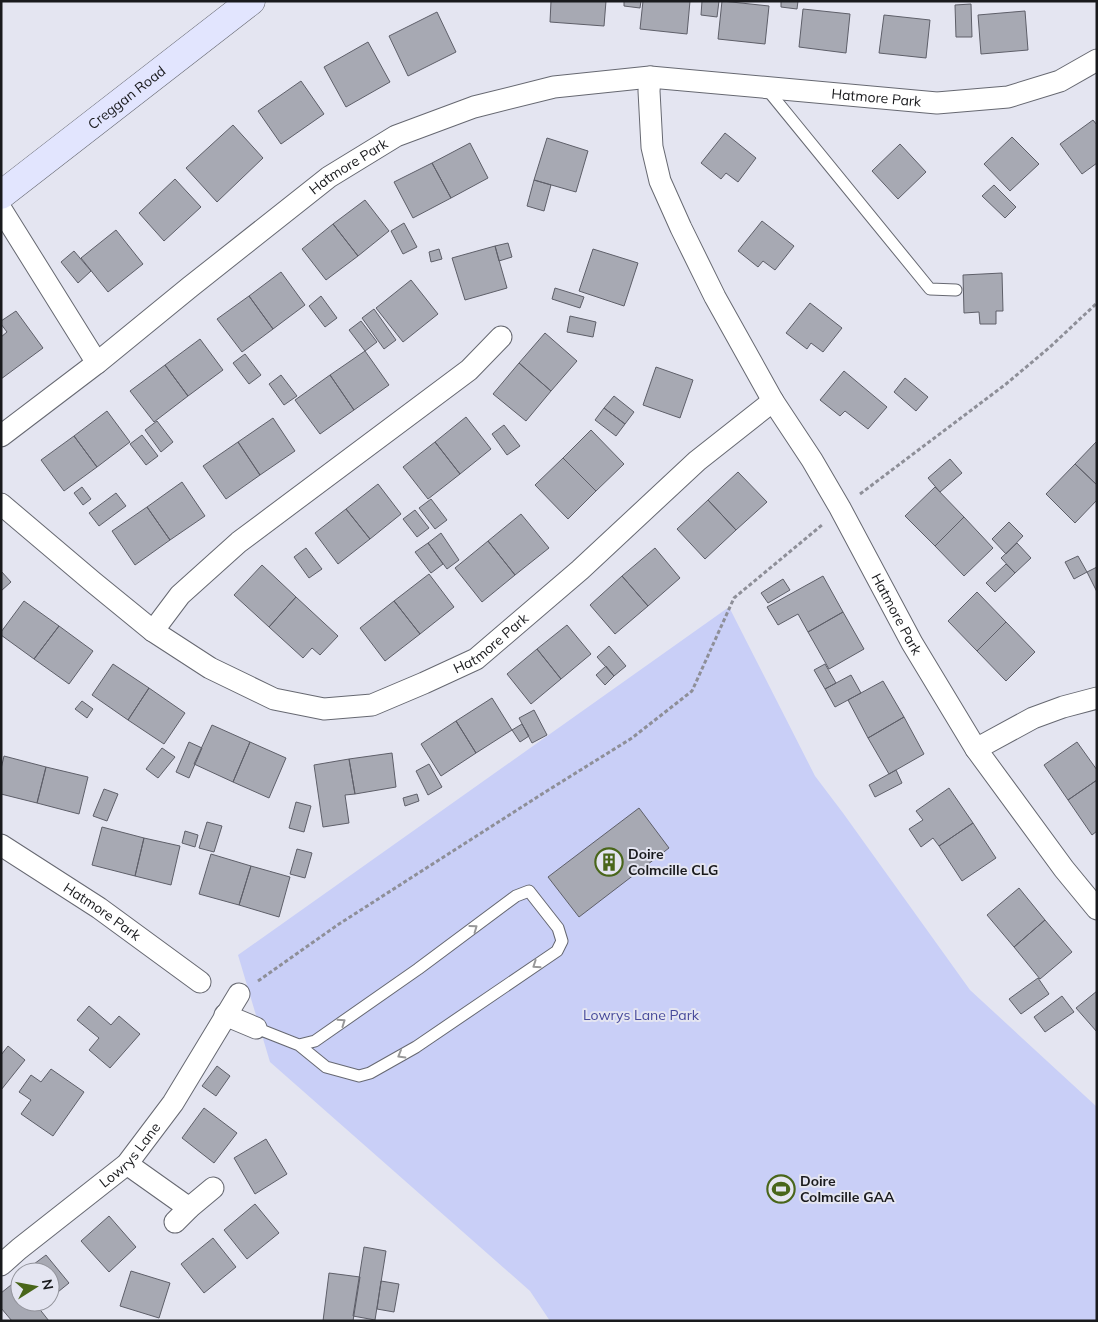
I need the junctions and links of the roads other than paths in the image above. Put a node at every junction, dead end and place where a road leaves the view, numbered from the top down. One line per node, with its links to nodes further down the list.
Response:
1 (251, 1): 5 (main road, Creggan Road)
2 (1097, 60): 4 (street, Hatmore Park)
3 (650, 77): 4 (street, Hatmore Park); 9 (street, Hatmore Park); 10 (street, Hatmore Park)
4 (766, 88): 7 (lane)
5 (1, 195)
6 (1, 209): 9 (street)
7 (956, 290)
8 (501, 338): 13 (street)
9 (97, 363): 11 (street, Hatmore Park)
10 (773, 401): 13 (street, Hatmore Park); 15 (street, Hatmore Park)
11 (1, 436)
12 (1, 504): 13 (street, Hatmore Park)
13 (153, 631)
14 (1097, 698): 15 (street)
15 (976, 749): 17 (street, Hatmore Park)
16 (1, 845): 18 (street, Hatmore Park)
17 (1097, 909)
18 (200, 982)
19 (238, 994): 20 (street, Lowrys Lane)
20 (225, 1015): 21 (street); 23 (street, Lowrys Lane)
21 (256, 1028): 22 (lane)
22 (299, 1045): 22 (lane, one-way to 22)
23 (127, 1164): 24 (street); 25 (street, Lowrys Lane)
24 (213, 1188)
25 (1, 1265)

